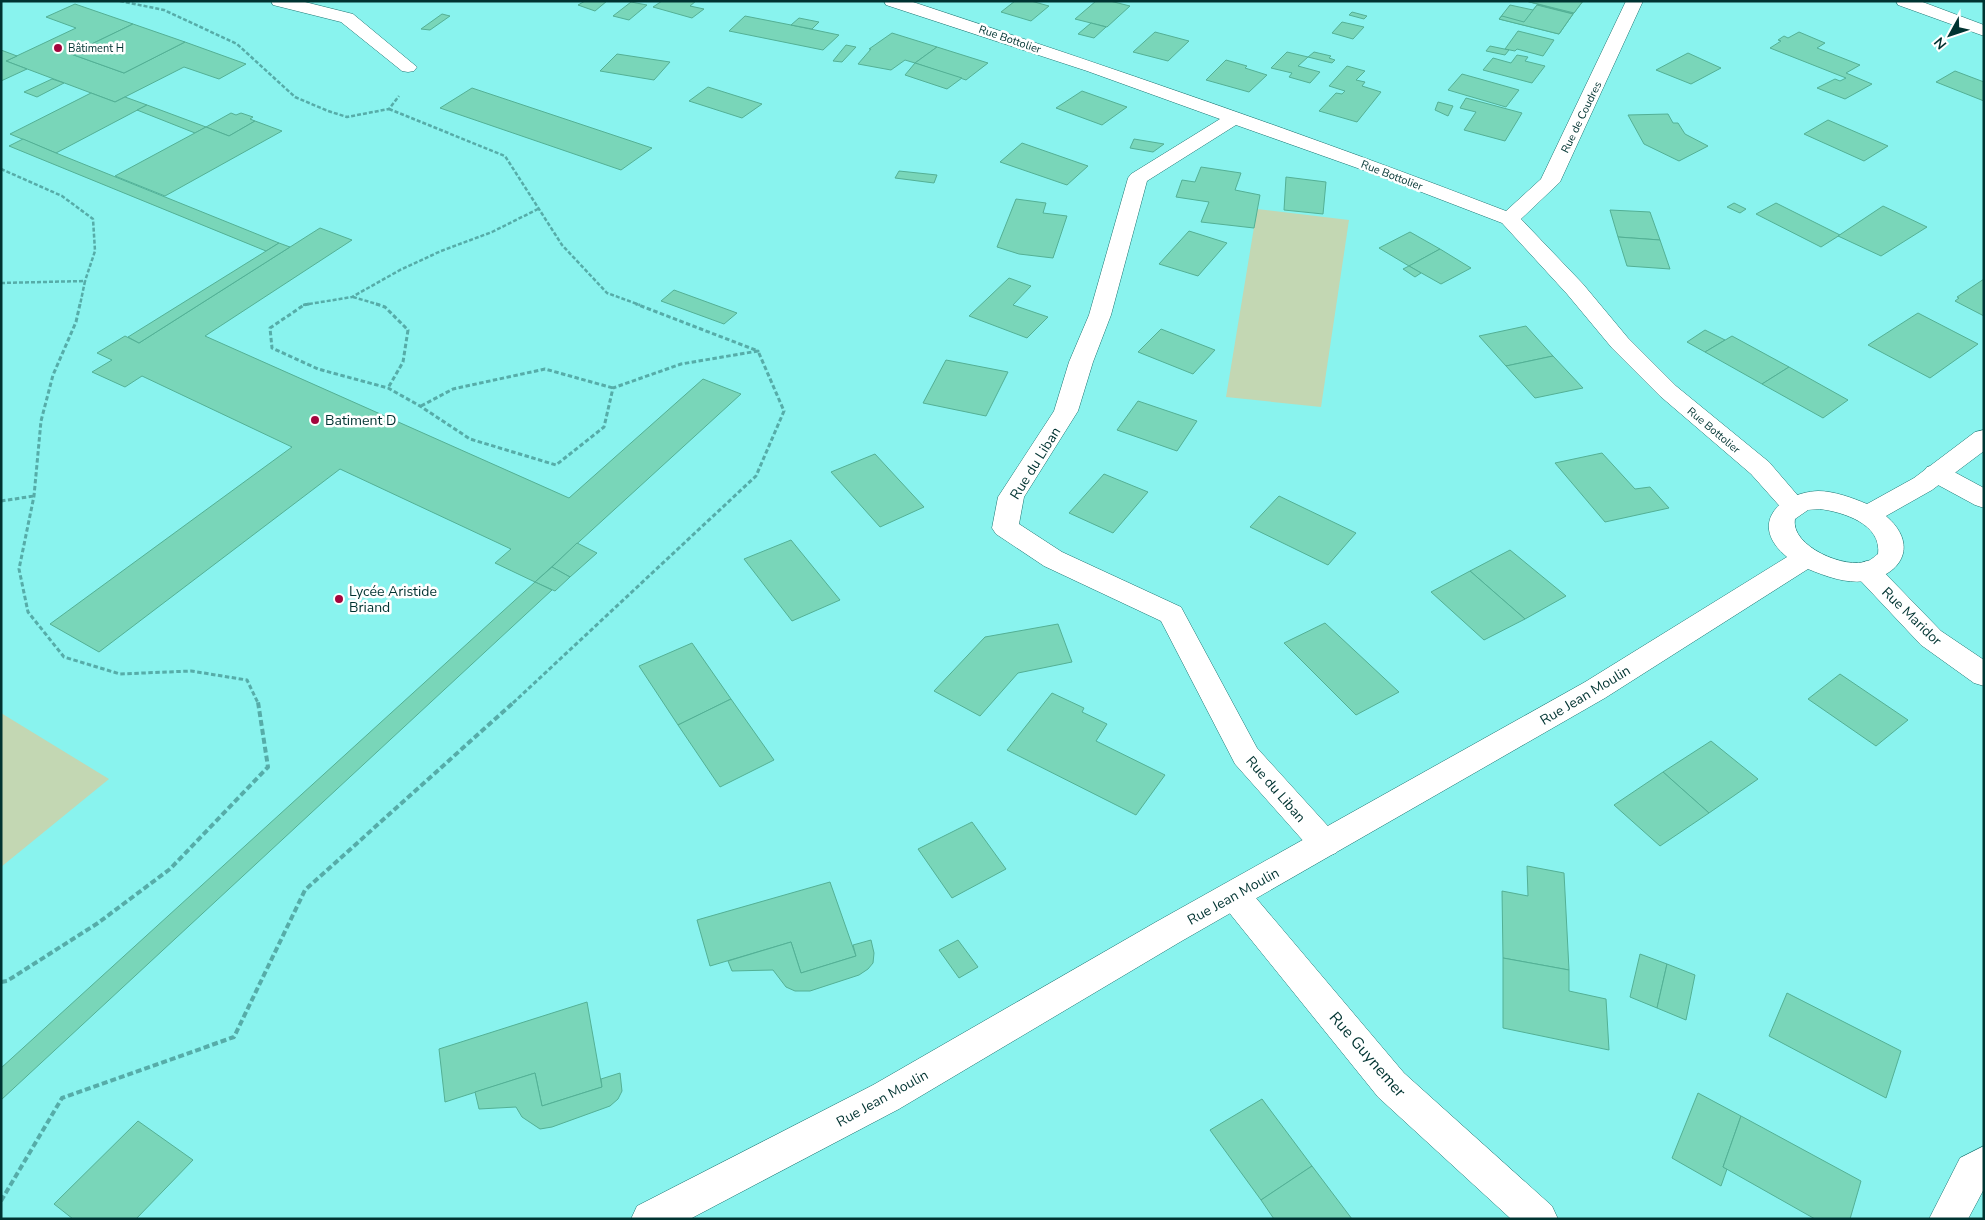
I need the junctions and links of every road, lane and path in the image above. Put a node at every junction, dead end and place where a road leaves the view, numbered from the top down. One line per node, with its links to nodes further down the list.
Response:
1 (120, 1): 8 (path)
2 (279, 1): 7 (street)
3 (892, 1): 9 (street, Rue Bottolier)
4 (1635, 1): 12 (street, Rue de Coudres)
5 (1904, 1): 6 (street)
6 (1984, 31)
7 (408, 67): 8 (path)
8 (389, 109): 11 (path)
9 (1234, 118): 12 (street, Rue Bottolier); 30 (street, Rue du Liban)
10 (1, 170): 13 (path)
11 (538, 209): 15 (path); 16 (path)
12 (1508, 219): 25 (street, Rue Bottolier)
13 (85, 281): 14 (path); 22 (path)
14 (1, 283)
15 (352, 297): 17 (path); 17 (path)
16 (758, 351): 18 (path); 34 (path)
17 (388, 388): 19 (path)
18 (613, 388): 19 (path); 19 (path)
19 (420, 406)
20 (1984, 438): 21 (street)
21 (1936, 473): 23 (street); 26 (street)
22 (34, 496): 24 (path); 32 (path)
23 (1984, 499)
24 (1, 501)
25 (1793, 505): 26 (street); 27 (street)
26 (1867, 515): 28 (street)
27 (1806, 557): 28 (street); 30 (street, Rue Jean Moulin)
28 (1867, 571): 29 (street, Rue Maridor)
29 (1984, 675)
30 (1325, 844): 31 (street, Rue Jean Moulin)
31 (1234, 895): 35 (street, Rue Jean Moulin); 36 (street, Rue Guynemer)
32 (1, 982)
33 (1984, 1164): 37 (street)
34 (1, 1201)
35 (650, 1219)
36 (1539, 1219)
37 (1948, 1219)

